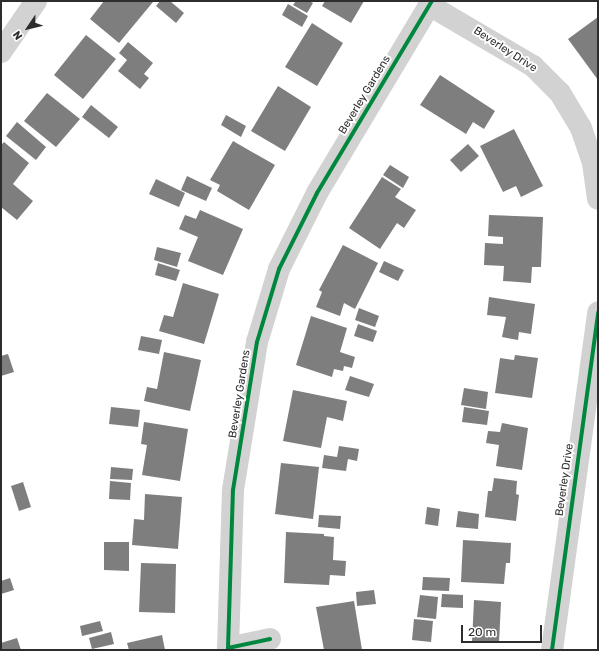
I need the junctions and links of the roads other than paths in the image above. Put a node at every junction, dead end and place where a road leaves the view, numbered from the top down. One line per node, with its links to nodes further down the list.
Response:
1 (36, 1): 3 (street)
2 (430, 3): 4 (street, Beverley Drive); 6 (street, Beverley Gardens)
3 (1, 52)
4 (598, 199)
5 (598, 312): 7 (street, Beverley Drive)
6 (270, 640)
7 (552, 650)

